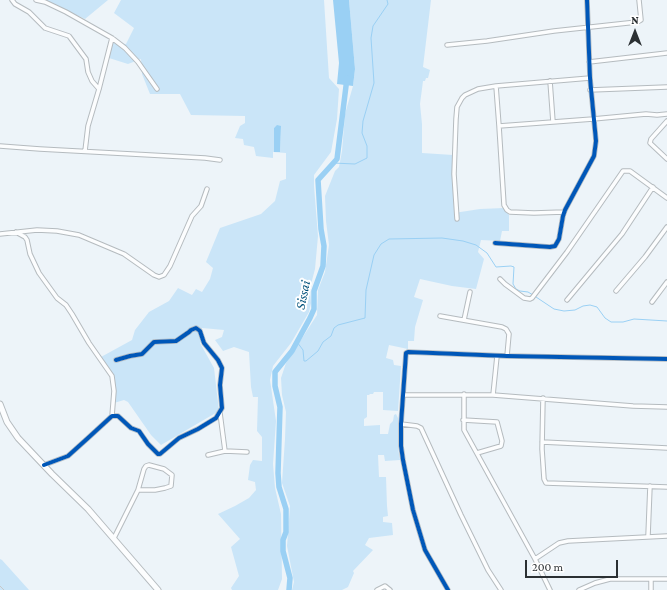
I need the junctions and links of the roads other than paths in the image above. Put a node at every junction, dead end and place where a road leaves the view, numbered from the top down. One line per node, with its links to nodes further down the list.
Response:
1 (12, 0): 14 (street)
2 (36, 0): 6 (street)
3 (587, 0): 5 (street)
4 (639, 0): 5 (street)
5 (588, 28): 7 (street); 9 (street)
6 (112, 38): 14 (street); 15 (street)
7 (447, 45)
8 (667, 53): 9 (street)
9 (589, 62): 10 (street)
10 (590, 78): 11 (street); 16 (street)
11 (550, 81): 12 (street); 20 (street)
12 (496, 86): 21 (street); 30 (street)
13 (667, 87): 16 (street)
14 (99, 89): 23 (street)
15 (157, 89)
16 (590, 90): 18 (street)
17 (667, 114): 18 (street)
18 (594, 119): 20 (street); 29 (street)
19 (667, 121): 24 (street)
20 (553, 122): 21 (street)
21 (499, 126): 29 (street)
22 (0, 146): 23 (street)
23 (85, 151): 25 (street)
24 (667, 159)
25 (220, 160)
26 (653, 188): 28 (street); 35 (street); 39 (street)
27 (207, 190): 32 (street)
28 (667, 198)
29 (564, 212): 34 (street)
30 (457, 219)
31 (667, 227): 37 (street)
32 (15, 232): 33 (street); 54 (street)
33 (0, 234)
34 (496, 243)
35 (500, 279)
36 (667, 282): 40 (street)
37 (616, 291)
38 (470, 292): 42 (street)
39 (568, 300)
40 (652, 302)
41 (440, 316): 42 (street)
42 (464, 320): 44 (street)
43 (497, 356): 44 (street); 48 (street); 49 (street)
44 (507, 356): 45 (street)
45 (667, 359)
46 (116, 360): 53 (street)
47 (464, 394): 48 (street); 49 (street); 55 (street)
48 (402, 395): 56 (street)
49 (493, 395): 50 (street)
50 (543, 398): 52 (street); 57 (street)
51 (0, 404): 63 (street)
52 (667, 407)
53 (220, 413): 54 (street); 59 (street)
54 (112, 416): 63 (street)
55 (463, 420): 61 (street); 61 (street)
56 (401, 424): 76 (street); 77 (street)
57 (542, 442): 58 (street); 64 (street)
58 (667, 448)
59 (225, 451): 60 (street); 62 (street)
60 (247, 452)
61 (477, 453): 70 (street)
62 (208, 455)
63 (44, 465): 69 (street)
64 (650, 486): 65 (street); 67 (street)
65 (667, 487)
66 (138, 490): 66 (street); 69 (street)
67 (648, 536): 68 (street); 70 (street)
68 (667, 536)
69 (114, 538): 73 (street)
70 (535, 558): 78 (street)
71 (651, 579): 72 (street); 79 (street); 80 (street)
72 (667, 579)
73 (158, 590)
74 (377, 590): 75 (street)
75 (390, 590)
76 (448, 590)
77 (501, 590)
78 (550, 590)
79 (580, 590)
80 (651, 590)

